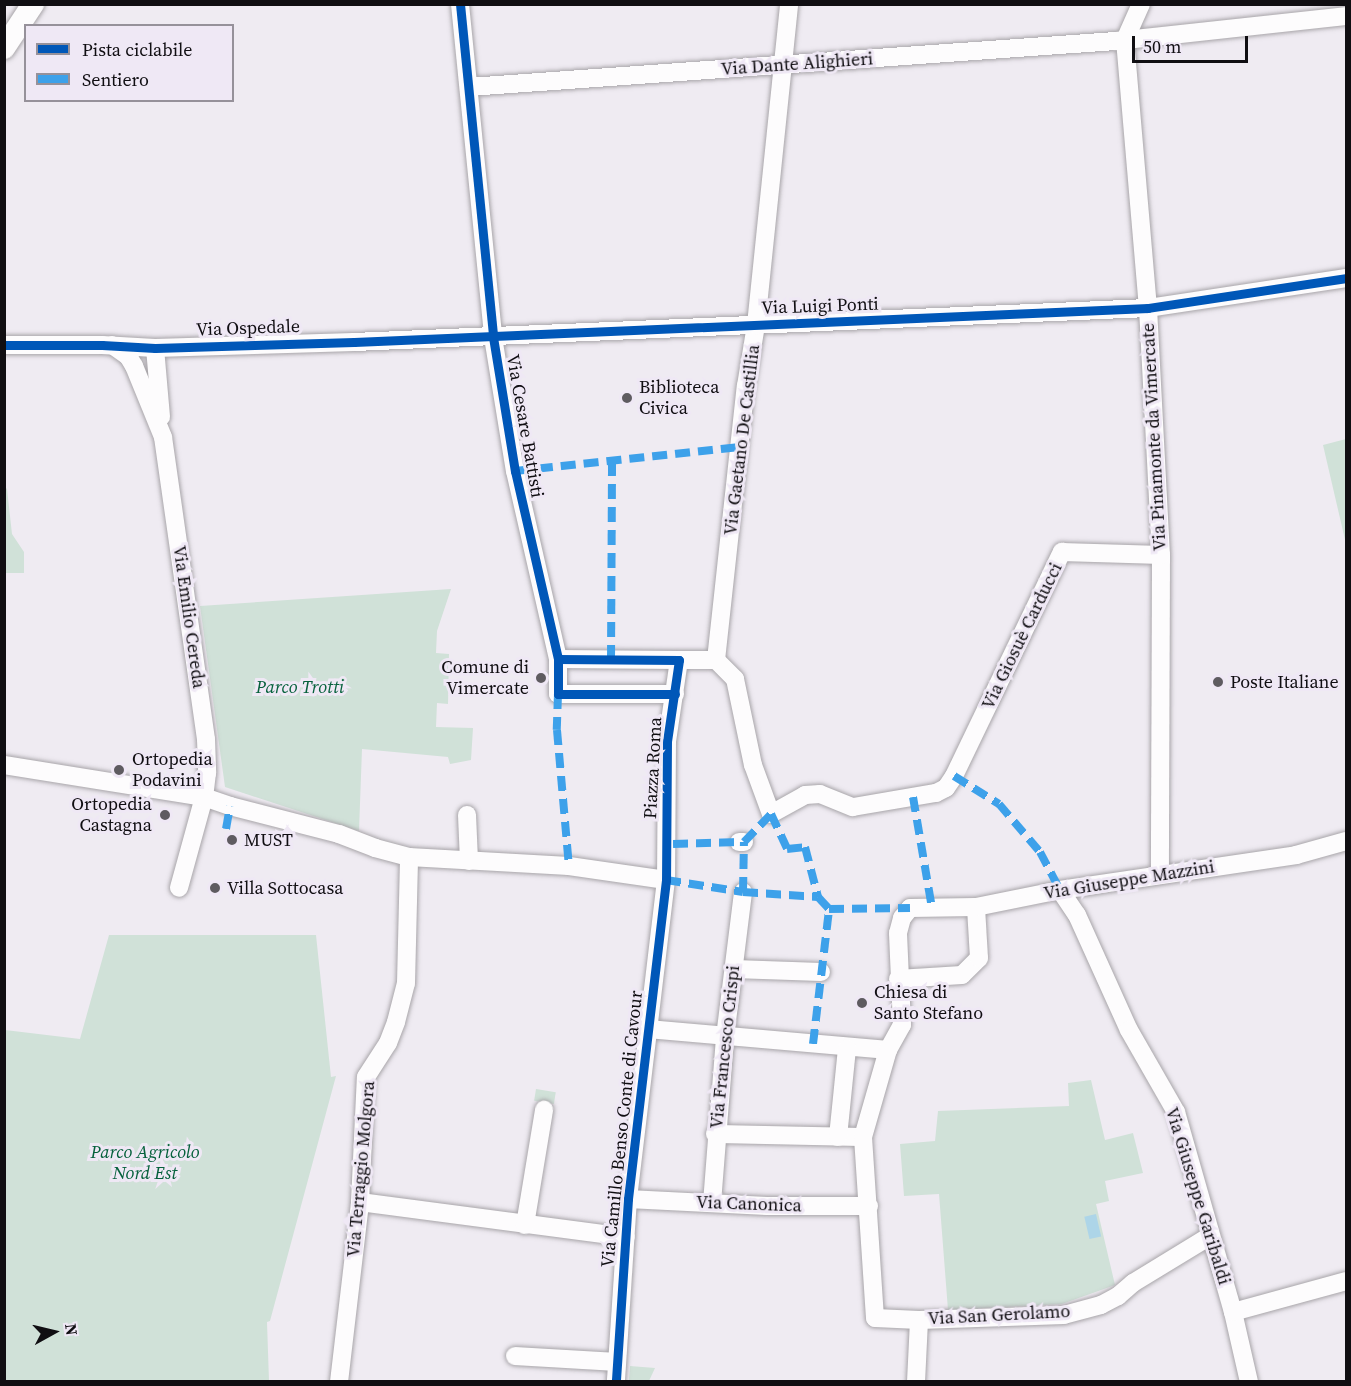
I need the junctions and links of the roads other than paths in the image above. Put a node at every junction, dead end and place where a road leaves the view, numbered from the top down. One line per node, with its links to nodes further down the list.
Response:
1 (33, 4): 7 (street)
2 (460, 4): 9 (street, Via Cesare Battisti)
3 (789, 4): 8 (street, Via Gaetano De Castillia)
4 (1141, 4): 6 (street, Via Pinamonte da Vimercate)
5 (1347, 16): 6 (street, Via Dante Alighieri)
6 (1125, 40): 8 (street, Via Dante Alighieri); 11 (street, Via Pinamonte da Vimercate)
7 (4, 48)
8 (783, 65): 9 (street, Via Dante Alighieri); 12 (street, Via Gaetano De Castillia)
9 (469, 87): 13 (street, Via Cesare Battisti)
10 (1347, 278): 11 (street, Via Luigi Ponti)
11 (1148, 308): 12 (street, Via Luigi Ponti); 18 (street, Via Pinamonte da Vimercate)
12 (756, 325): 13 (street, Via Luigi Ponti); 21 (street, Via Gaetano De Castillia)
13 (493, 337): 16 (street, Via Ospedale); 19 (street, Via Cesare Battisti)
14 (4, 345): 15 (street, Via Ospedale)
15 (112, 345): 16 (street, Via Ospedale); 17 (street, Via Emilio Cereda)
16 (155, 348): 17 (street, Via Emilio Cereda)
17 (163, 437): 24 (street, Via Emilio Cereda)
18 (1161, 555): 21 (street, Via Giosuè Carducci); 29 (street, Via Pinamonte da Vimercate)
19 (558, 660): 20 (street); 22 (street, Via Cesare Battisti)
20 (679, 660): 21 (street); 22 (street, Piazza Roma)
21 (716, 660)
22 (675, 694): 30 (street, Piazza Roma)
23 (4, 765): 24 (street)
24 (204, 797): 27 (street); 31 (street, Via Emilio Cereda)
25 (467, 815): 28 (street)
26 (1347, 841): 29 (street, Via Giuseppe Mazzini)
27 (409, 857): 28 (street); 47 (street, Via Terraggio Molgora)
28 (469, 861): 30 (street)
29 (1160, 874): 32 (street, Via Giuseppe Mazzini)
30 (666, 880): 38 (street, Via Camillo Benso Conte di Cavour)
31 (179, 888)
32 (1060, 890): 34 (street, Via Giuseppe Mazzini); 51 (street, Via Giuseppe Garibaldi)
33 (743, 892): 35 (street, Via Francesco Crispi)
34 (976, 907): 37 (street); 37 (street, Via Giuseppe Mazzini)
35 (734, 969): 36 (street); 39 (street, Via Francesco Crispi)
36 (821, 972)
37 (898, 979): 41 (street)
38 (648, 1029): 39 (street); 46 (street, Via Camillo Benso Conte di Cavour)
39 (725, 1037): 40 (street); 43 (street, Via Francesco Crispi)
40 (847, 1048): 41 (street); 44 (street)
41 (888, 1050): 45 (street)
42 (544, 1110): 50 (street)
43 (716, 1134): 44 (street); 48 (street, Via Francesco Crispi)
44 (838, 1137): 45 (street)
45 (863, 1137): 49 (street)
46 (628, 1199): 48 (street, Via Canonica); 52 (street, Via Camillo Benso Conte di Cavour)
47 (360, 1202): 50 (street); 58 (street, Via Terraggio Molgora)
48 (712, 1203): 49 (street, Via Canonica)
49 (869, 1206): 55 (street, Via San Gerolamo)
50 (525, 1226): 52 (street)
51 (1210, 1236): 54 (street, Via Giuseppe Garibaldi); 55 (street, Via San Gerolamo)
52 (626, 1237): 57 (street, Via Camillo Benso Conte di Cavour)
53 (1347, 1281): 54 (street)
54 (1233, 1312): 61 (street, Via Giuseppe Garibaldi)
55 (919, 1320): 60 (street)
56 (515, 1356): 57 (street)
57 (617, 1362): 59 (street, Via Camillo Benso Conte di Cavour)
58 (339, 1382)
59 (616, 1382)
60 (916, 1382)
61 (1250, 1382)

